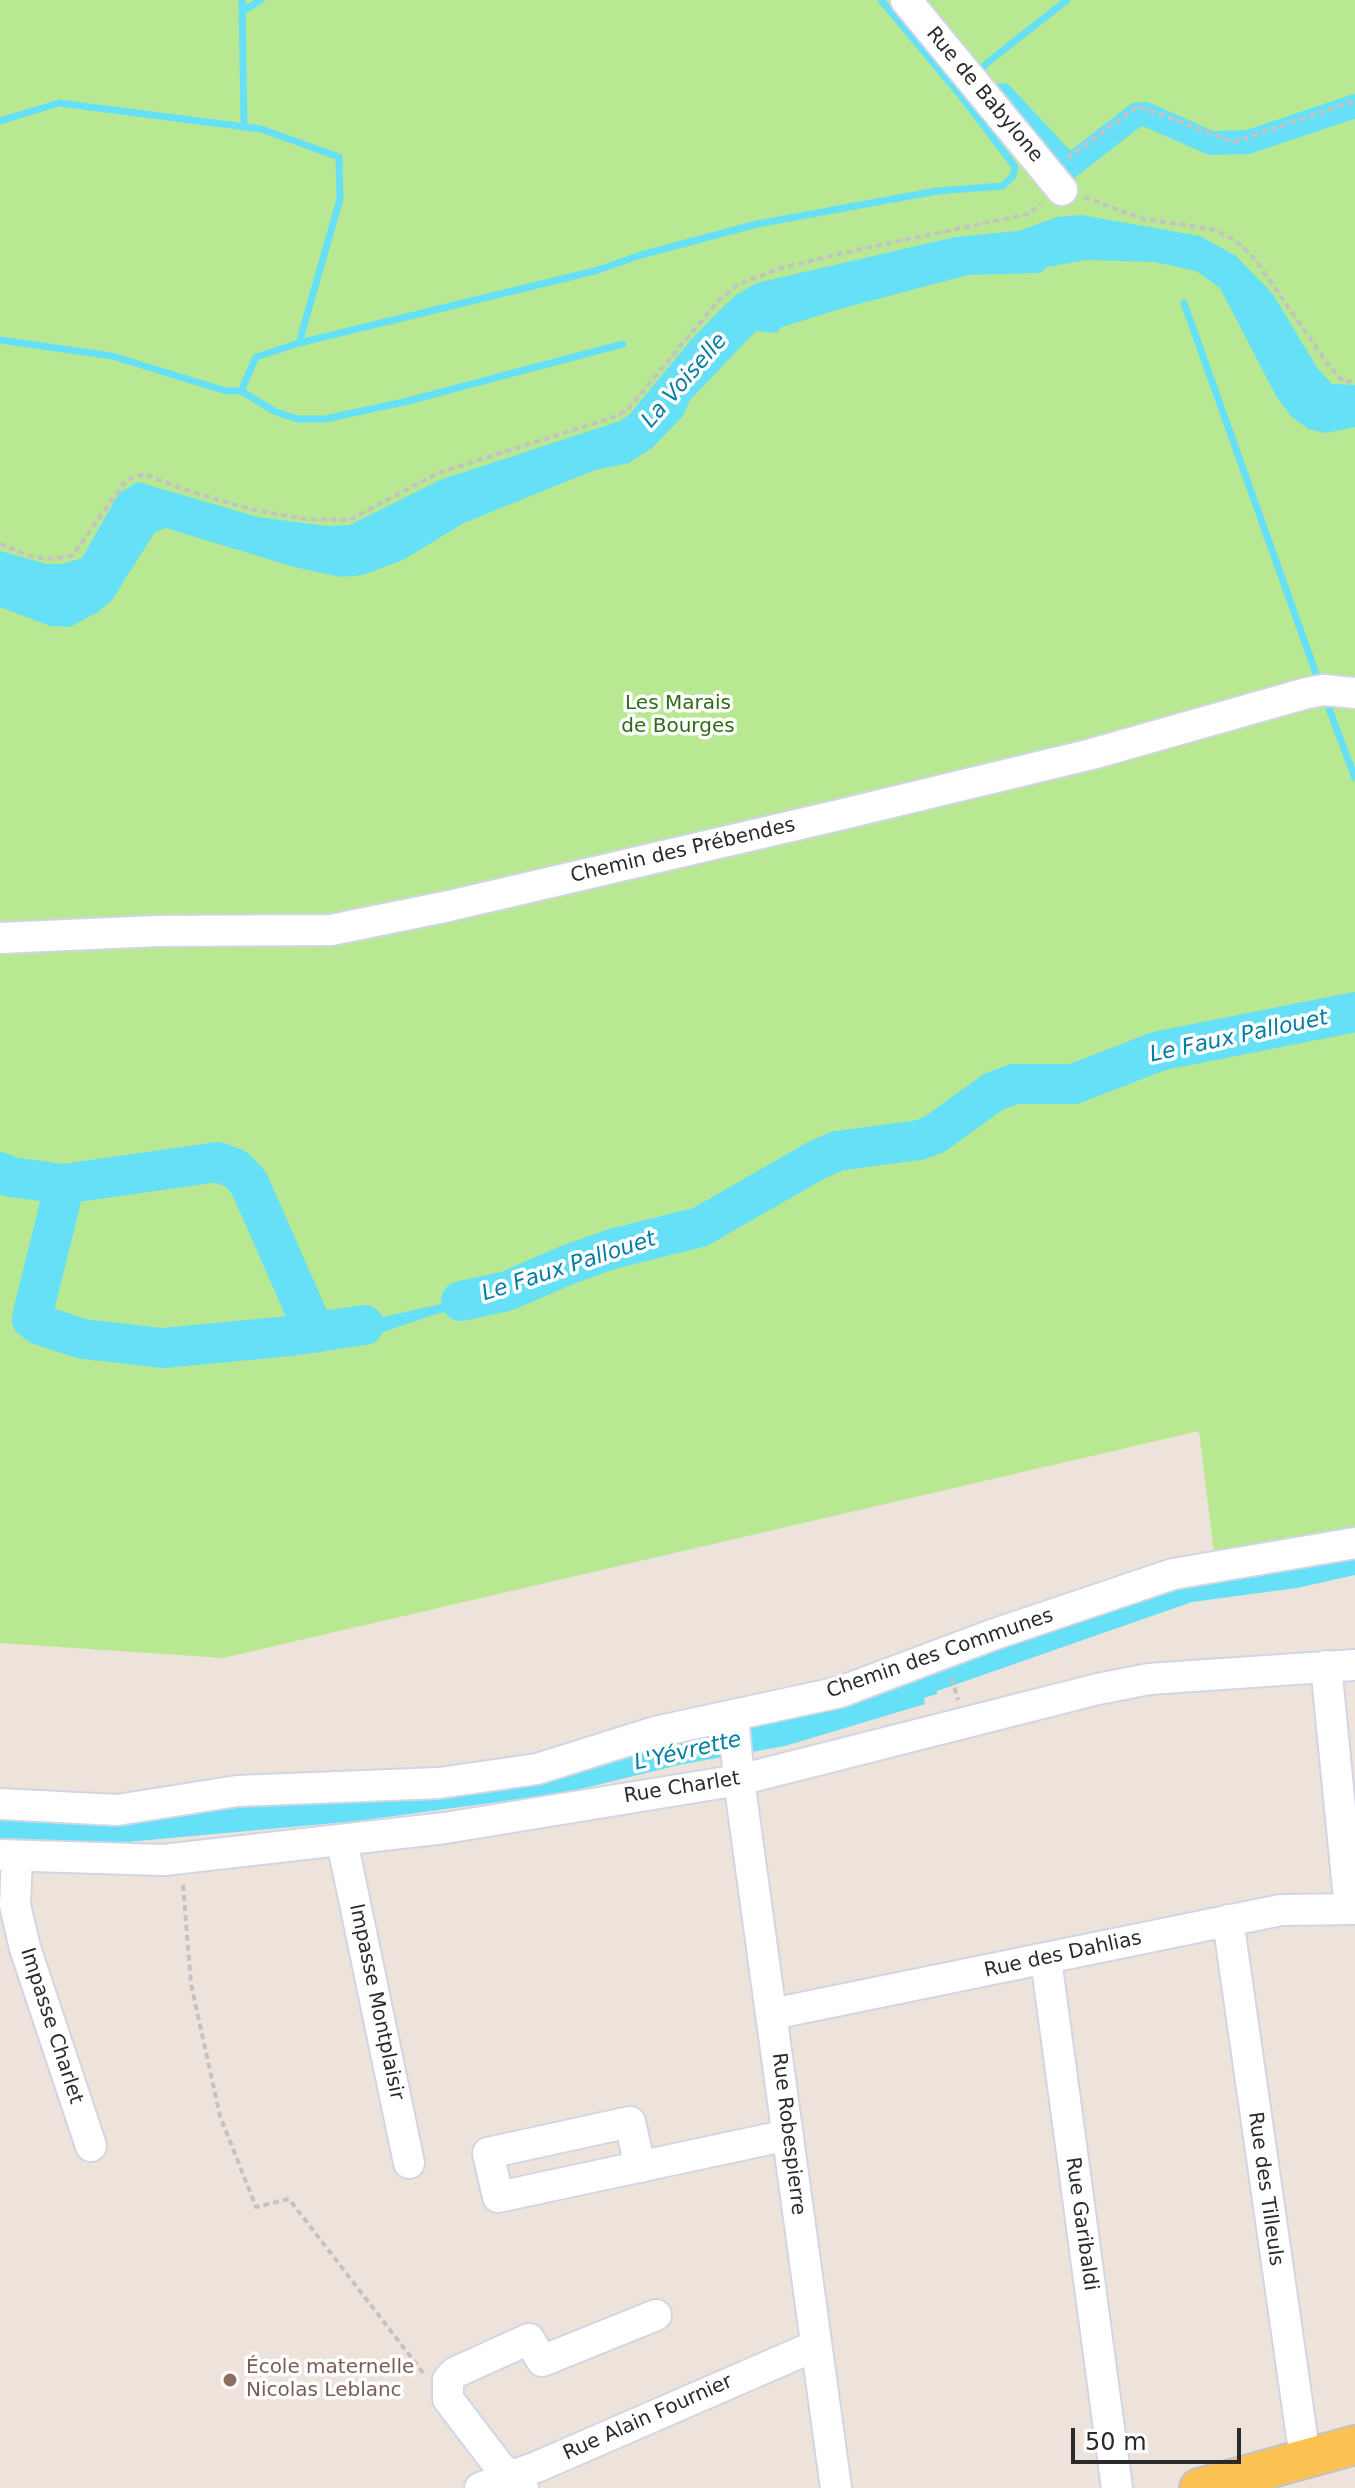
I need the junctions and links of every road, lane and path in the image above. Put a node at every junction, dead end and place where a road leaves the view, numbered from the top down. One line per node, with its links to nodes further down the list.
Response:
1 (906, 0): 3 (street, Rue de Babylone)
2 (1355, 101): 3 (path)
3 (1062, 176): 4 (path); 5 (path)
4 (1355, 379)
5 (0, 544)
6 (1355, 693): 7 (street, Chemin des Prébendes)
7 (0, 938)
8 (1355, 1543): 10 (street, Chemin des Communes)
9 (1341, 1665): 11 (street, Rue Charlet); 17 (street)
10 (733, 1720): 11 (street, Rue Robespierre); 13 (street, Chemin des Communes)
11 (738, 1770): 13 (street, Rue Charlet); 20 (street, Rue Robespierre)
12 (0, 1804): 13 (street, Chemin des Communes)
13 (442, 1804): 14 (street, Rue Charlet)
14 (342, 1841): 16 (street, Rue Charlet); 23 (street, Impasse Montplaisir)
15 (8, 1855): 16 (street, Rue Charlet); 22 (street, Impasse Charlet)
16 (180, 1858): 27 (path)
17 (1352, 1909): 18 (street, Rue des Dahlias)
18 (1228, 1920): 19 (street, Rue des Dahlias); 29 (street, Rue des Tilleuls)
19 (1046, 1959): 20 (street, Rue des Dahlias); 33 (street, Rue Garibaldi)
20 (772, 2014): 21 (street, Rue Robespierre)
21 (788, 2135): 24 (street); 26 (street, Rue Robespierre)
22 (91, 2146)
23 (409, 2163)
24 (640, 2167): 24 (street)
25 (656, 2315): 30 (street)
26 (815, 2346): 30 (street, Rue Alain Fournier); 32 (street, Rue Robespierre)
27 (427, 2378)
28 (1355, 2445): 29 (main road)
29 (1305, 2458): 34 (main road)
30 (517, 2482): 31 (street, Rue Alain Fournier)
31 (480, 2488)
32 (836, 2488)
33 (1117, 2488)
34 (1199, 2488)

